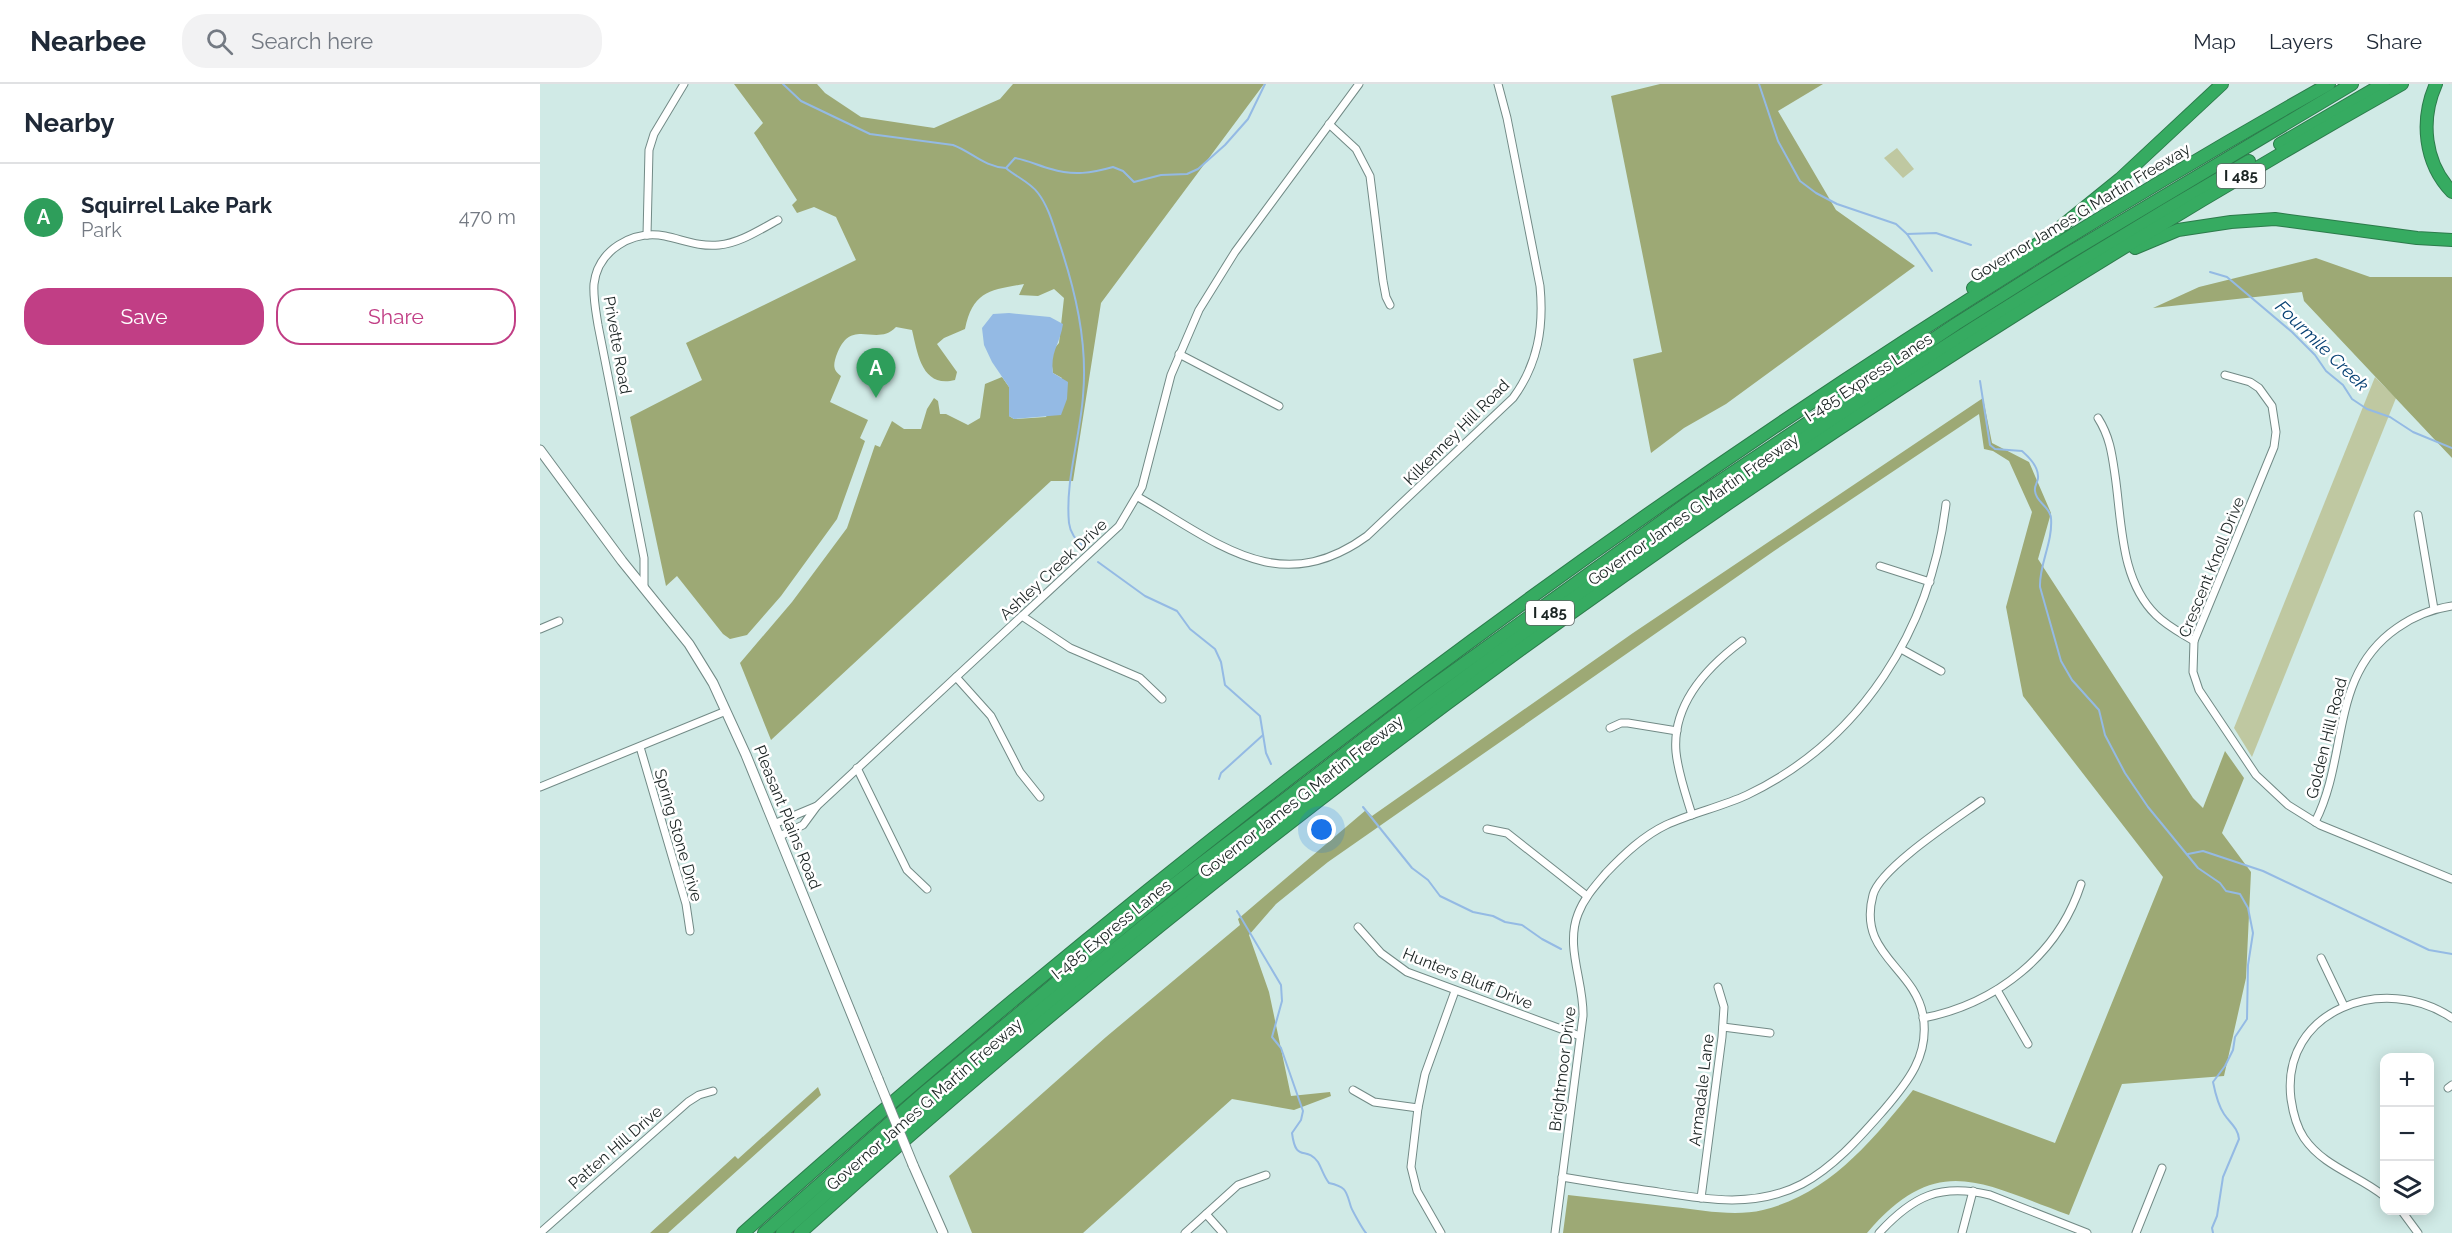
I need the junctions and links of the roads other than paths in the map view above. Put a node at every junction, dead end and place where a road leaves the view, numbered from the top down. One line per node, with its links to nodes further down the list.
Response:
1 (684, 84): 13 (street)
2 (1359, 84): 10 (street, Ashley Creek Drive)
3 (1498, 84): 23 (street, Kilkenney Hill Road)
4 (2222, 84): 17 (highway)
5 (2330, 84): 17 (highway, Governor James G Martin Freeway / I 485)
6 (2352, 84): 86 (highway, I-485 Express Lanes / I 485)
7 (2383, 84): 77 (highway, I-485 Express Lanes / I 485)
8 (2402, 84): 15 (highway, Governor James G Martin Freeway / I 485)
9 (2436, 84): 11 (highway)
10 (1329, 124): 16 (street); 18 (street, Ashley Creek Drive)
11 (2452, 192)
12 (778, 220): 13 (street, Privette Road)
13 (647, 235): 28 (street, Privette Road)
14 (2452, 240): 15 (highway)
15 (2083, 273): 73 (highway, Governor James G Martin Freeway / I 485)
16 (1390, 305)
17 (1949, 312): 85 (highway, Governor James G Martin Freeway / I 485)
18 (1179, 354): 20 (street); 23 (street, Ashley Creek Drive)
19 (2225, 375): 35 (street, Crescent Knoll Drive)
20 (1279, 406)
21 (2098, 418): 35 (street)
22 (540, 450): 28 (street, Pleasant Plains Road)
23 (1138, 497): 31 (street, Ashley Creek Drive)
24 (1946, 504): 27 (street, Brightmoor Drive)
25 (2418, 515): 30 (street)
26 (1880, 566): 27 (street)
27 (1930, 582): 36 (street, Brightmoor Drive)
28 (644, 587): 40 (street, Pleasant Plains Road)
29 (2452, 606): 30 (street, Golden Hill Road)
30 (2434, 609): 50 (street, Golden Hill Road)
31 (1022, 616): 38 (street, Ashley Creek Drive); 39 (street)
32 (559, 621): 33 (street)
33 (540, 629)
34 (1742, 640): 42 (street)
35 (2194, 641): 50 (street, Crescent Knoll Drive)
36 (1901, 649): 37 (street); 49 (street, Brightmoor Drive)
37 (1941, 671)
38 (956, 677): 44 (street, Ashley Creek Drive); 46 (street)
39 (1162, 699)
40 (726, 711): 43 (street); 51 (street, Pleasant Plains Road)
41 (1610, 728): 42 (street)
42 (1677, 732): 49 (street)
43 (640, 747): 45 (street); 59 (street, Spring Stone Drive)
44 (857, 768): 48 (street, Ashley Creek Drive); 56 (street)
45 (540, 787)
46 (1040, 797)
47 (1981, 801): 65 (street)
48 (817, 806): 51 (street, Ashley Creek Drive); 53 (street, Ashley Creek Drive)
49 (1692, 815): 57 (street, Brightmoor Drive)
50 (2315, 822): 54 (street, Crescent Knoll Drive)
51 (774, 824): 53 (street, Pleasant Plains Road)
52 (1487, 829): 57 (street)
53 (780, 836): 89 (street, Pleasant Plains Road, bridge)
54 (2452, 879)
55 (2081, 884): 62 (street)
56 (927, 889)
57 (1587, 896): 69 (street, Brightmoor Drive)
58 (1358, 927): 63 (street, Hunters Bluff Drive)
59 (690, 932)
60 (2321, 958): 64 (street)
61 (1718, 987): 67 (street, Armadale Lane)
62 (1997, 990): 65 (street); 70 (street)
63 (1455, 991): 69 (street, Hunters Bluff Drive); 74 (street)
64 (2344, 1006): 66 (street); 80 (street)
65 (1923, 1018): 81 (street)
66 (2452, 1018)
67 (1723, 1027): 68 (street); 81 (street, Armadale Lane)
68 (1770, 1033)
69 (1580, 1036): 78 (street, Brightmoor Drive)
70 (2028, 1044)
71 (1353, 1090): 74 (street)
72 (713, 1091): 84 (street, Patten Hill Drive)
73 (945, 1106): 77 (highway); 88 (highway, Governor James G Martin Freeway / I 485)
74 (1418, 1108): 92 (street)
75 (2162, 1168): 97 (street)
76 (1266, 1175): 82 (street)
77 (847, 1176): 87 (highway, I-485 Express Lanes / I 485)
78 (1562, 1177): 81 (street); 93 (street, Brightmoor Drive)
79 (1973, 1191): 94 (street); 95 (street); 96 (street)
80 (2380, 1193)
81 (1701, 1198)
82 (1206, 1214): 90 (street); 91 (street)
83 (2405, 1215): 98 (street)
84 (540, 1233)
85 (743, 1233)
86 (764, 1233)
87 (782, 1233)
88 (800, 1233)
89 (943, 1233)
90 (1185, 1233)
91 (1223, 1233)
92 (1441, 1233)
93 (1555, 1233)
94 (1879, 1233)
95 (1962, 1233)
96 (2087, 1233)
97 (2136, 1233)
98 (2418, 1233)

